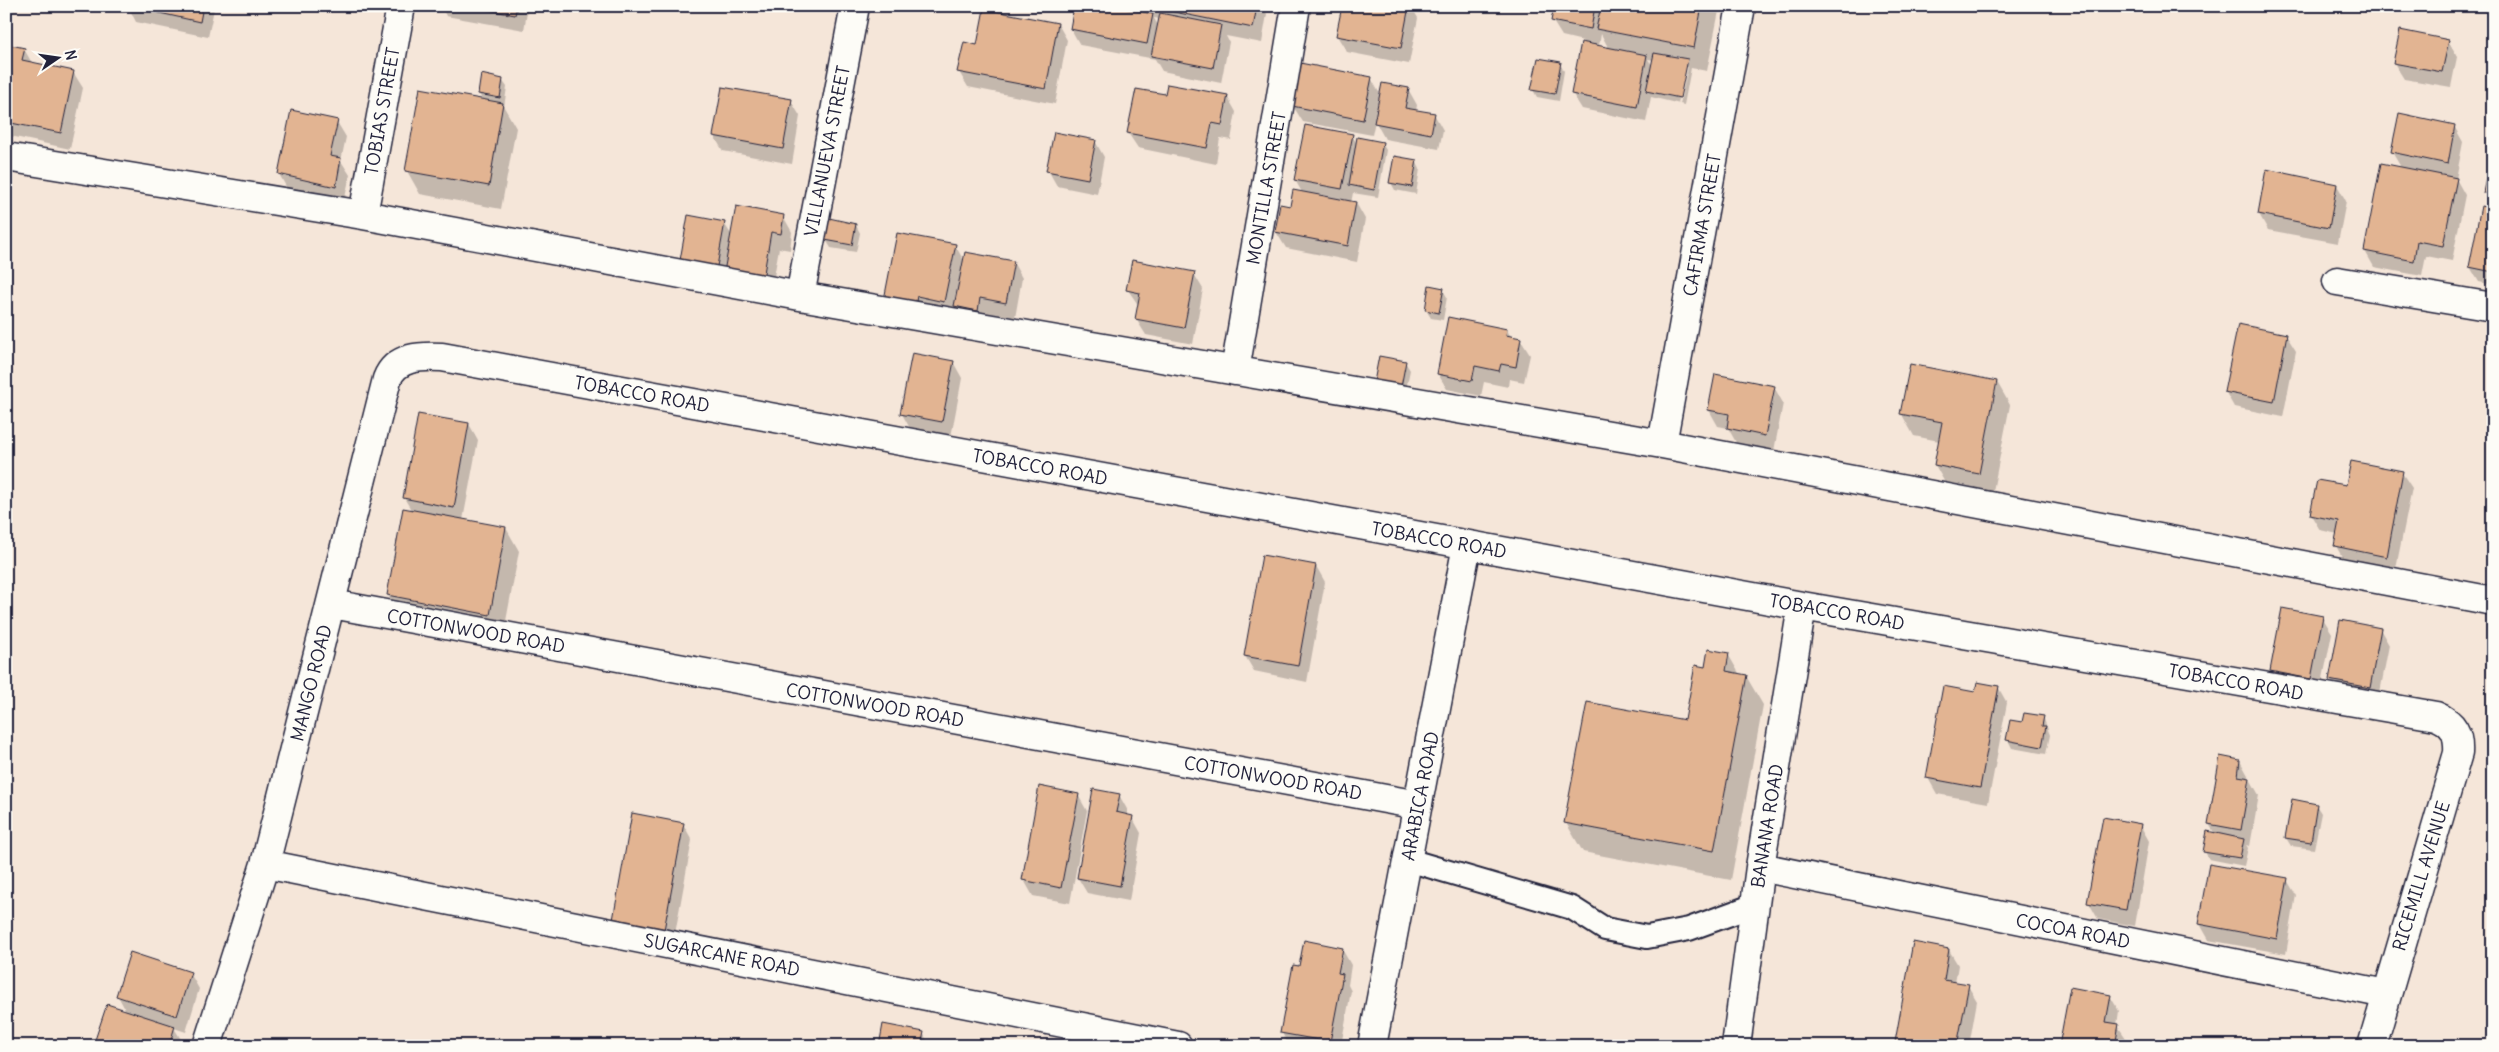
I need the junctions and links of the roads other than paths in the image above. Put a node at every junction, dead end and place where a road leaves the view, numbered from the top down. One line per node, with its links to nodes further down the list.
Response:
1 (400, 6): 6 (street, TOBIAS STREET)
2 (855, 6): 8 (street, VILLANUEVA STREET)
3 (1296, 6): 11 (street, MONTILLA STREET)
4 (1741, 6): 12 (street, CAFIRMA STREET)
5 (6, 157): 6 (street)
6 (363, 215): 8 (street)
7 (2337, 281): 9 (street)
8 (800, 296): 11 (street)
9 (2493, 307)
10 (442, 357): 13 (street, TOBACCO ROAD); 15 (street, MANGO ROAD)
11 (1235, 371): 12 (street)
12 (1662, 444): 14 (street)
13 (1467, 545): 16 (street, TOBACCO ROAD); 18 (street, ARABICA ROAD)
14 (2493, 601)
15 (332, 604): 18 (street, COTTONWOOD ROAD); 20 (street, MANGO ROAD)
16 (1802, 606): 17 (street, TOBACCO ROAD); 21 (street, BANANA ROAD)
17 (2436, 716): 23 (street, RICEMILL AVENUE)
18 (1418, 805): 19 (street, ARABICA ROAD)
19 (1408, 860): 22 (lane); 26 (street, ARABICA ROAD)
20 (265, 864): 24 (street, MANGO ROAD); 25 (street, SUGARCANE ROAD)
21 (1760, 867): 22 (street, BANANA ROAD); 23 (street, COCOA ROAD)
22 (1755, 904): 27 (street, BANANA ROAD)
23 (2386, 994): 28 (street, RICEMILL AVENUE)
24 (207, 1046)
25 (1178, 1046)
26 (1372, 1046)
27 (1736, 1046)
28 (2372, 1046)

